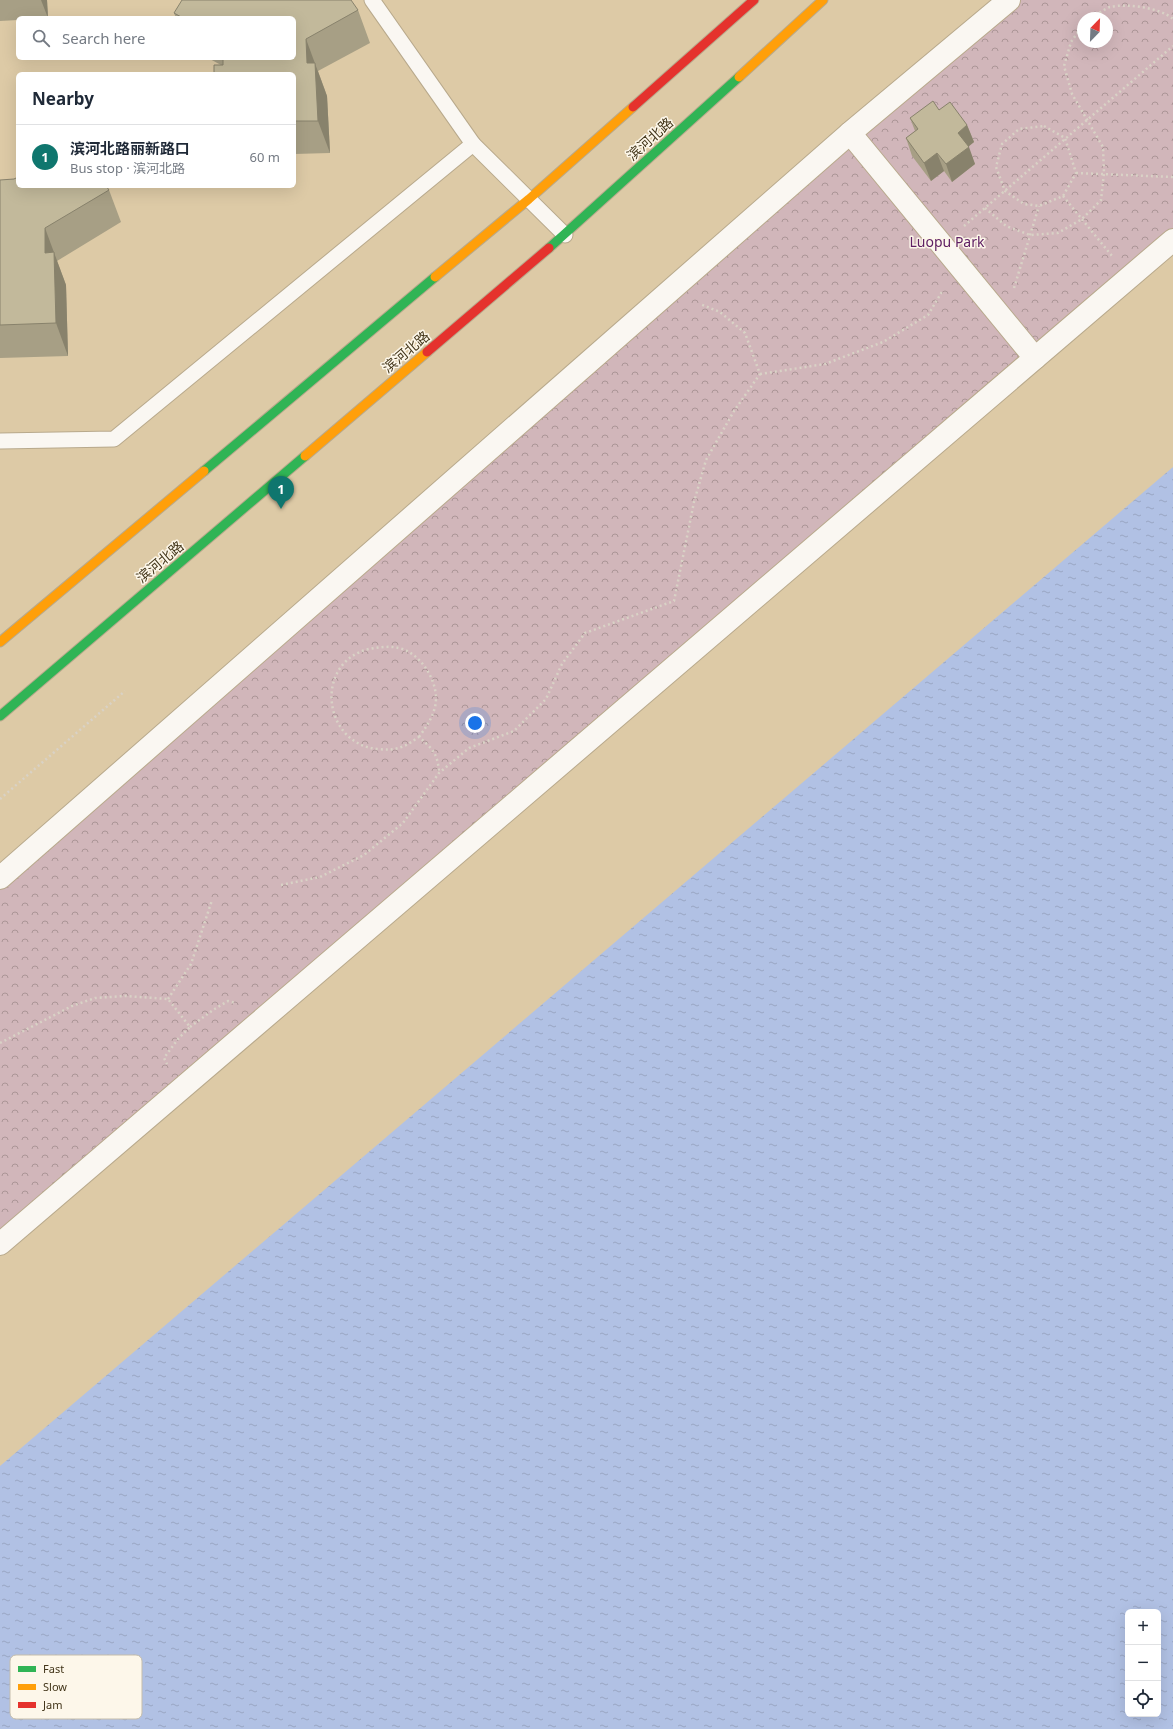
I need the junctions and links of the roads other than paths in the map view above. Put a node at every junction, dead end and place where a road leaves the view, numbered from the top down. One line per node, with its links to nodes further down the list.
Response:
1 (372, 0): 6 (lane)
2 (754, 0): 7 (main road)
3 (823, 0): 8 (main road, 滨河北路)
4 (1009, 0): 5 (street)
5 (850, 133): 10 (street); 14 (street)
6 (474, 144): 7 (lane); 11 (lane)
7 (529, 199): 8 (lane); 12 (main road)
8 (565, 235): 13 (main road, 滨河北路)
9 (1173, 240): 10 (street)
10 (1035, 358): 15 (street)
11 (0, 441)
12 (0, 642)
13 (0, 716)
14 (0, 878)
15 (0, 1244)

